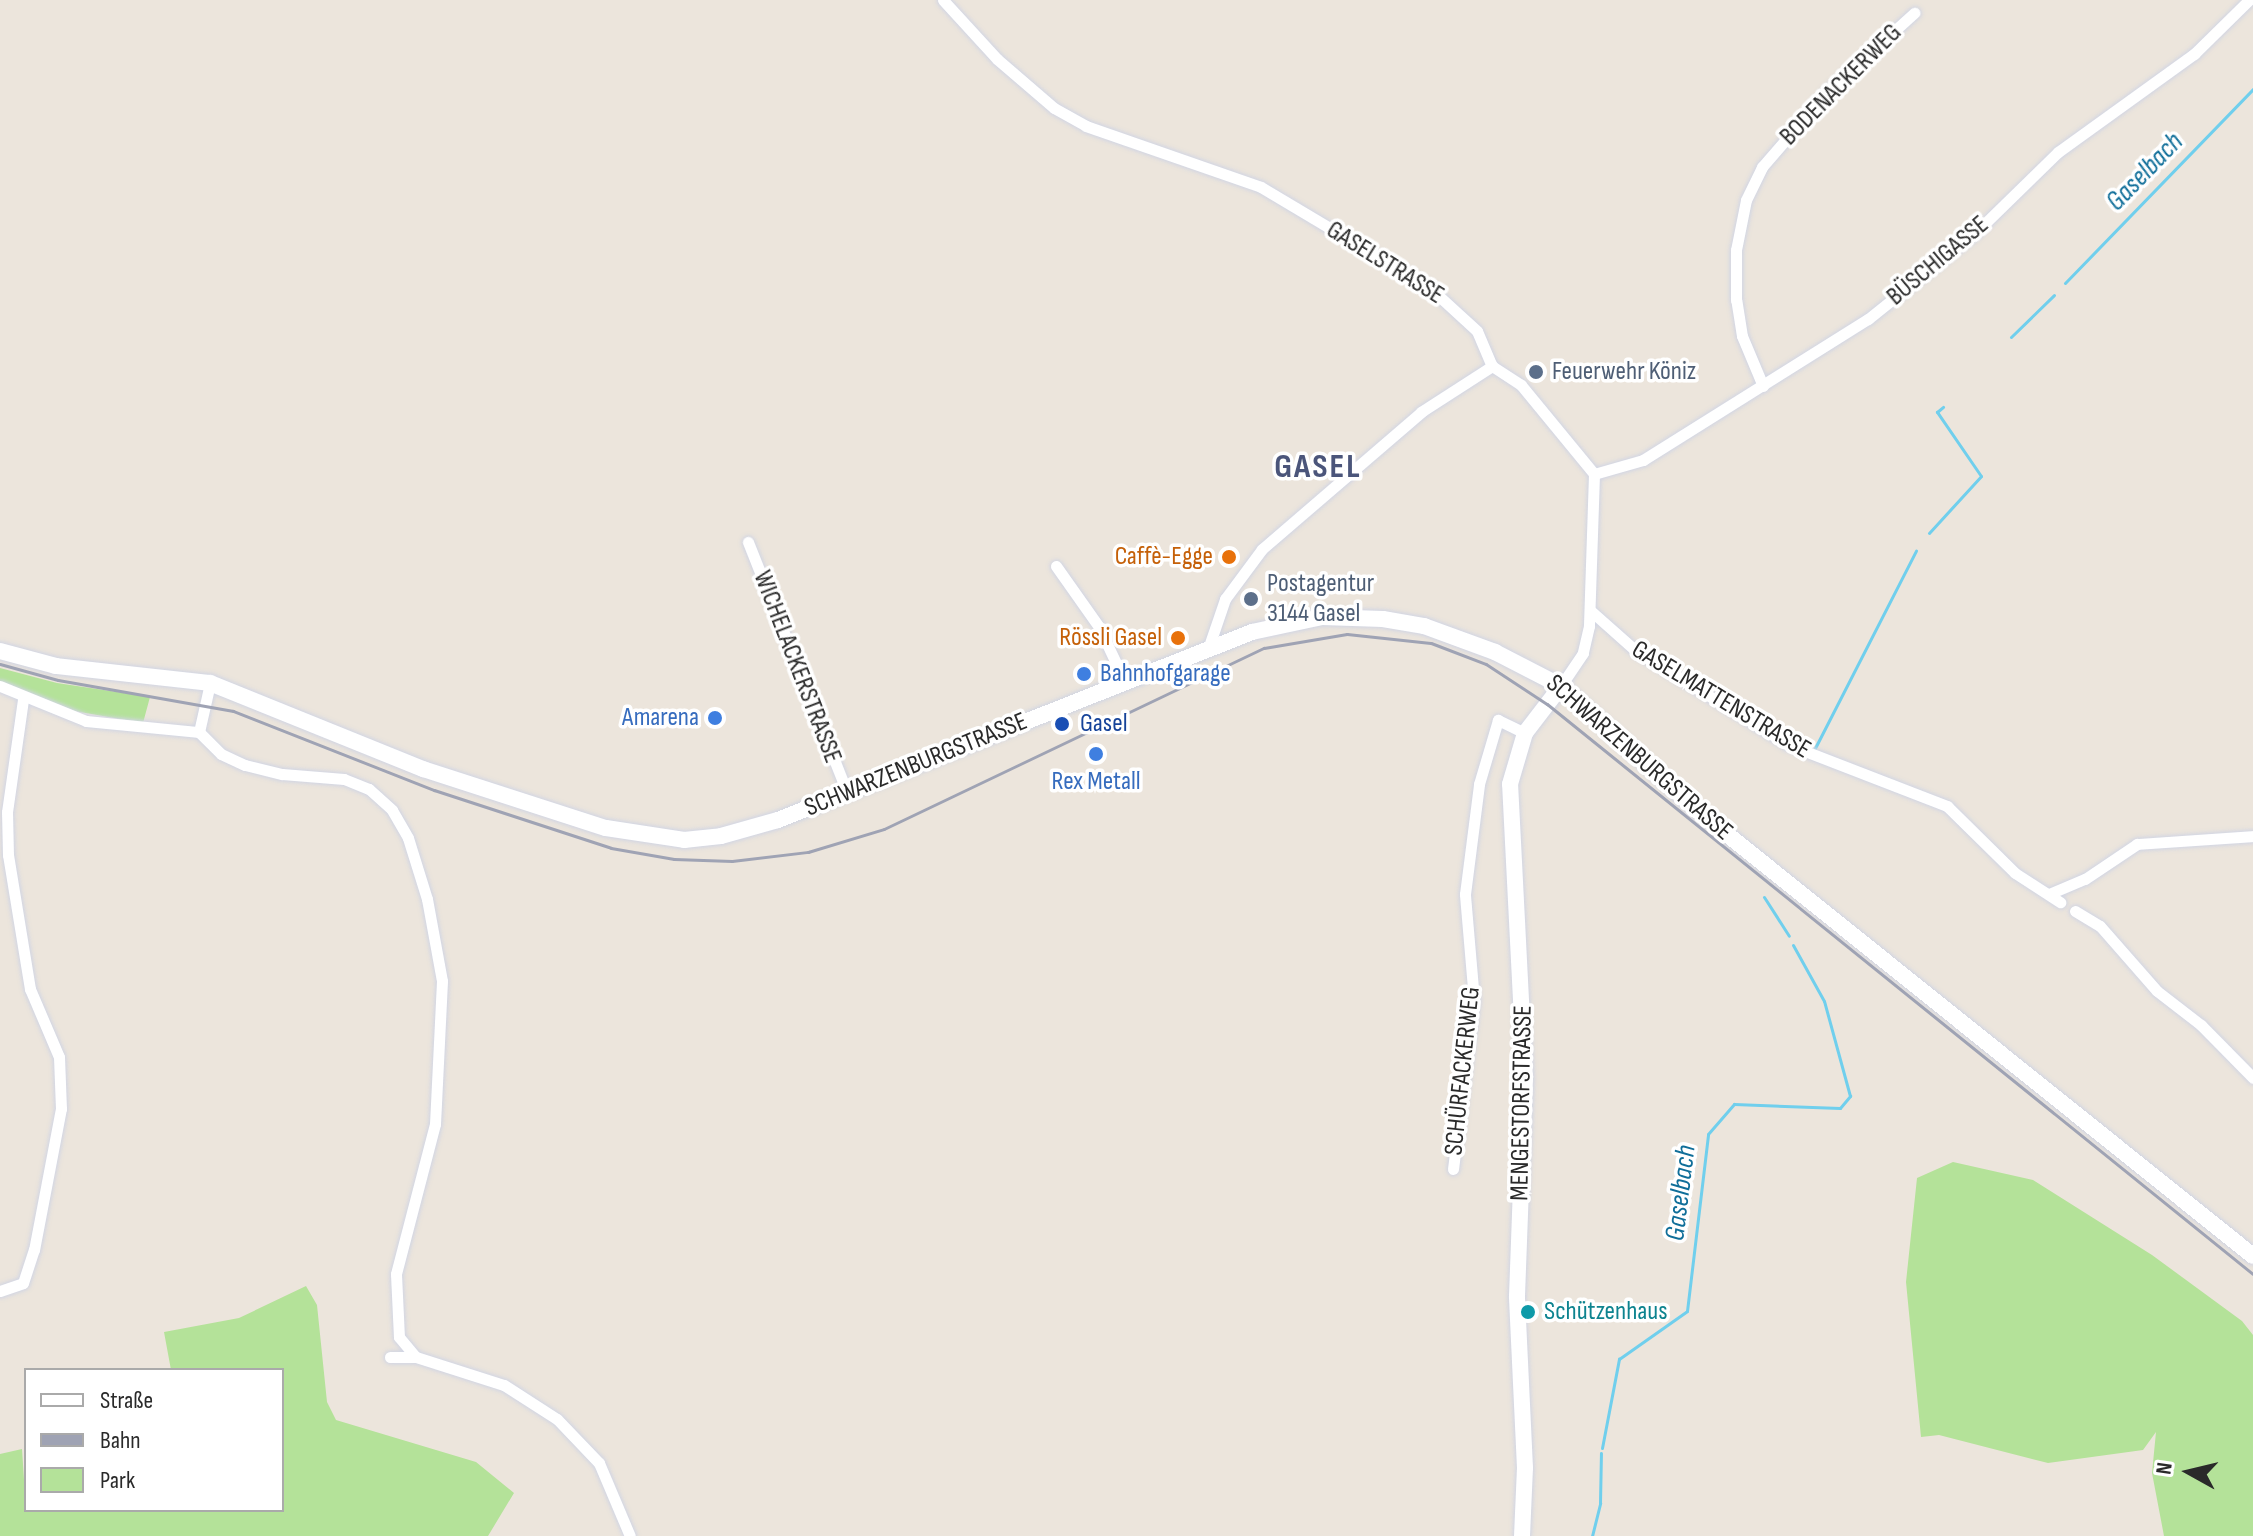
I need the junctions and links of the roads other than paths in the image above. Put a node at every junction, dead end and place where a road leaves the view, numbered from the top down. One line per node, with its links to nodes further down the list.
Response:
1 (943, 0): 4 (street, GASELSTRASSE)
2 (2249, 0): 5 (street, BÜSCHIGASSE)
3 (1914, 13): 5 (street, BODENACKERWEG)
4 (1492, 366): 6 (street); 10 (street)
5 (1763, 386): 6 (street, BÜSCHIGASSE)
6 (1594, 474): 9 (street)
7 (748, 542): 19 (street, WICHELACKERSTRASSE)
8 (1056, 566): 12 (street)
9 (1591, 611): 15 (street); 21 (street, GASELMATTENSTRASSE)
10 (1209, 646): 12 (main road, SCHWARZENBURGSTRASSE); 15 (main road, SCHWARZENBURGSTRASSE)
11 (0, 651): 13 (main road, SCHWARZENBURGSTRASSE)
12 (1124, 680): 19 (main road, SCHWARZENBURGSTRASSE)
13 (210, 683): 17 (street); 19 (main road, SCHWARZENBURGSTRASSE)
14 (0, 686): 16 (street)
15 (1561, 686): 18 (main road, MENGESTORFSTRASSE); 26 (main road, SCHWARZENBURGSTRASSE)
16 (23, 699): 17 (street); 27 (street)
17 (199, 732): 28 (street)
18 (1525, 733): 25 (street, SCHÜRFACKERWEG); 31 (main road, MENGESTORFSTRASSE)
19 (847, 792)
20 (2253, 836): 21 (street)
21 (2049, 894): 22 (street, GASELMATTENSTRASSE)
22 (2060, 902)
23 (2075, 911): 24 (street)
24 (2253, 1078)
25 (1453, 1169)
26 (2253, 1256)
27 (0, 1291)
28 (399, 1337): 29 (street); 29 (street)
29 (416, 1357): 30 (street)
30 (630, 1536)
31 (1522, 1536)

